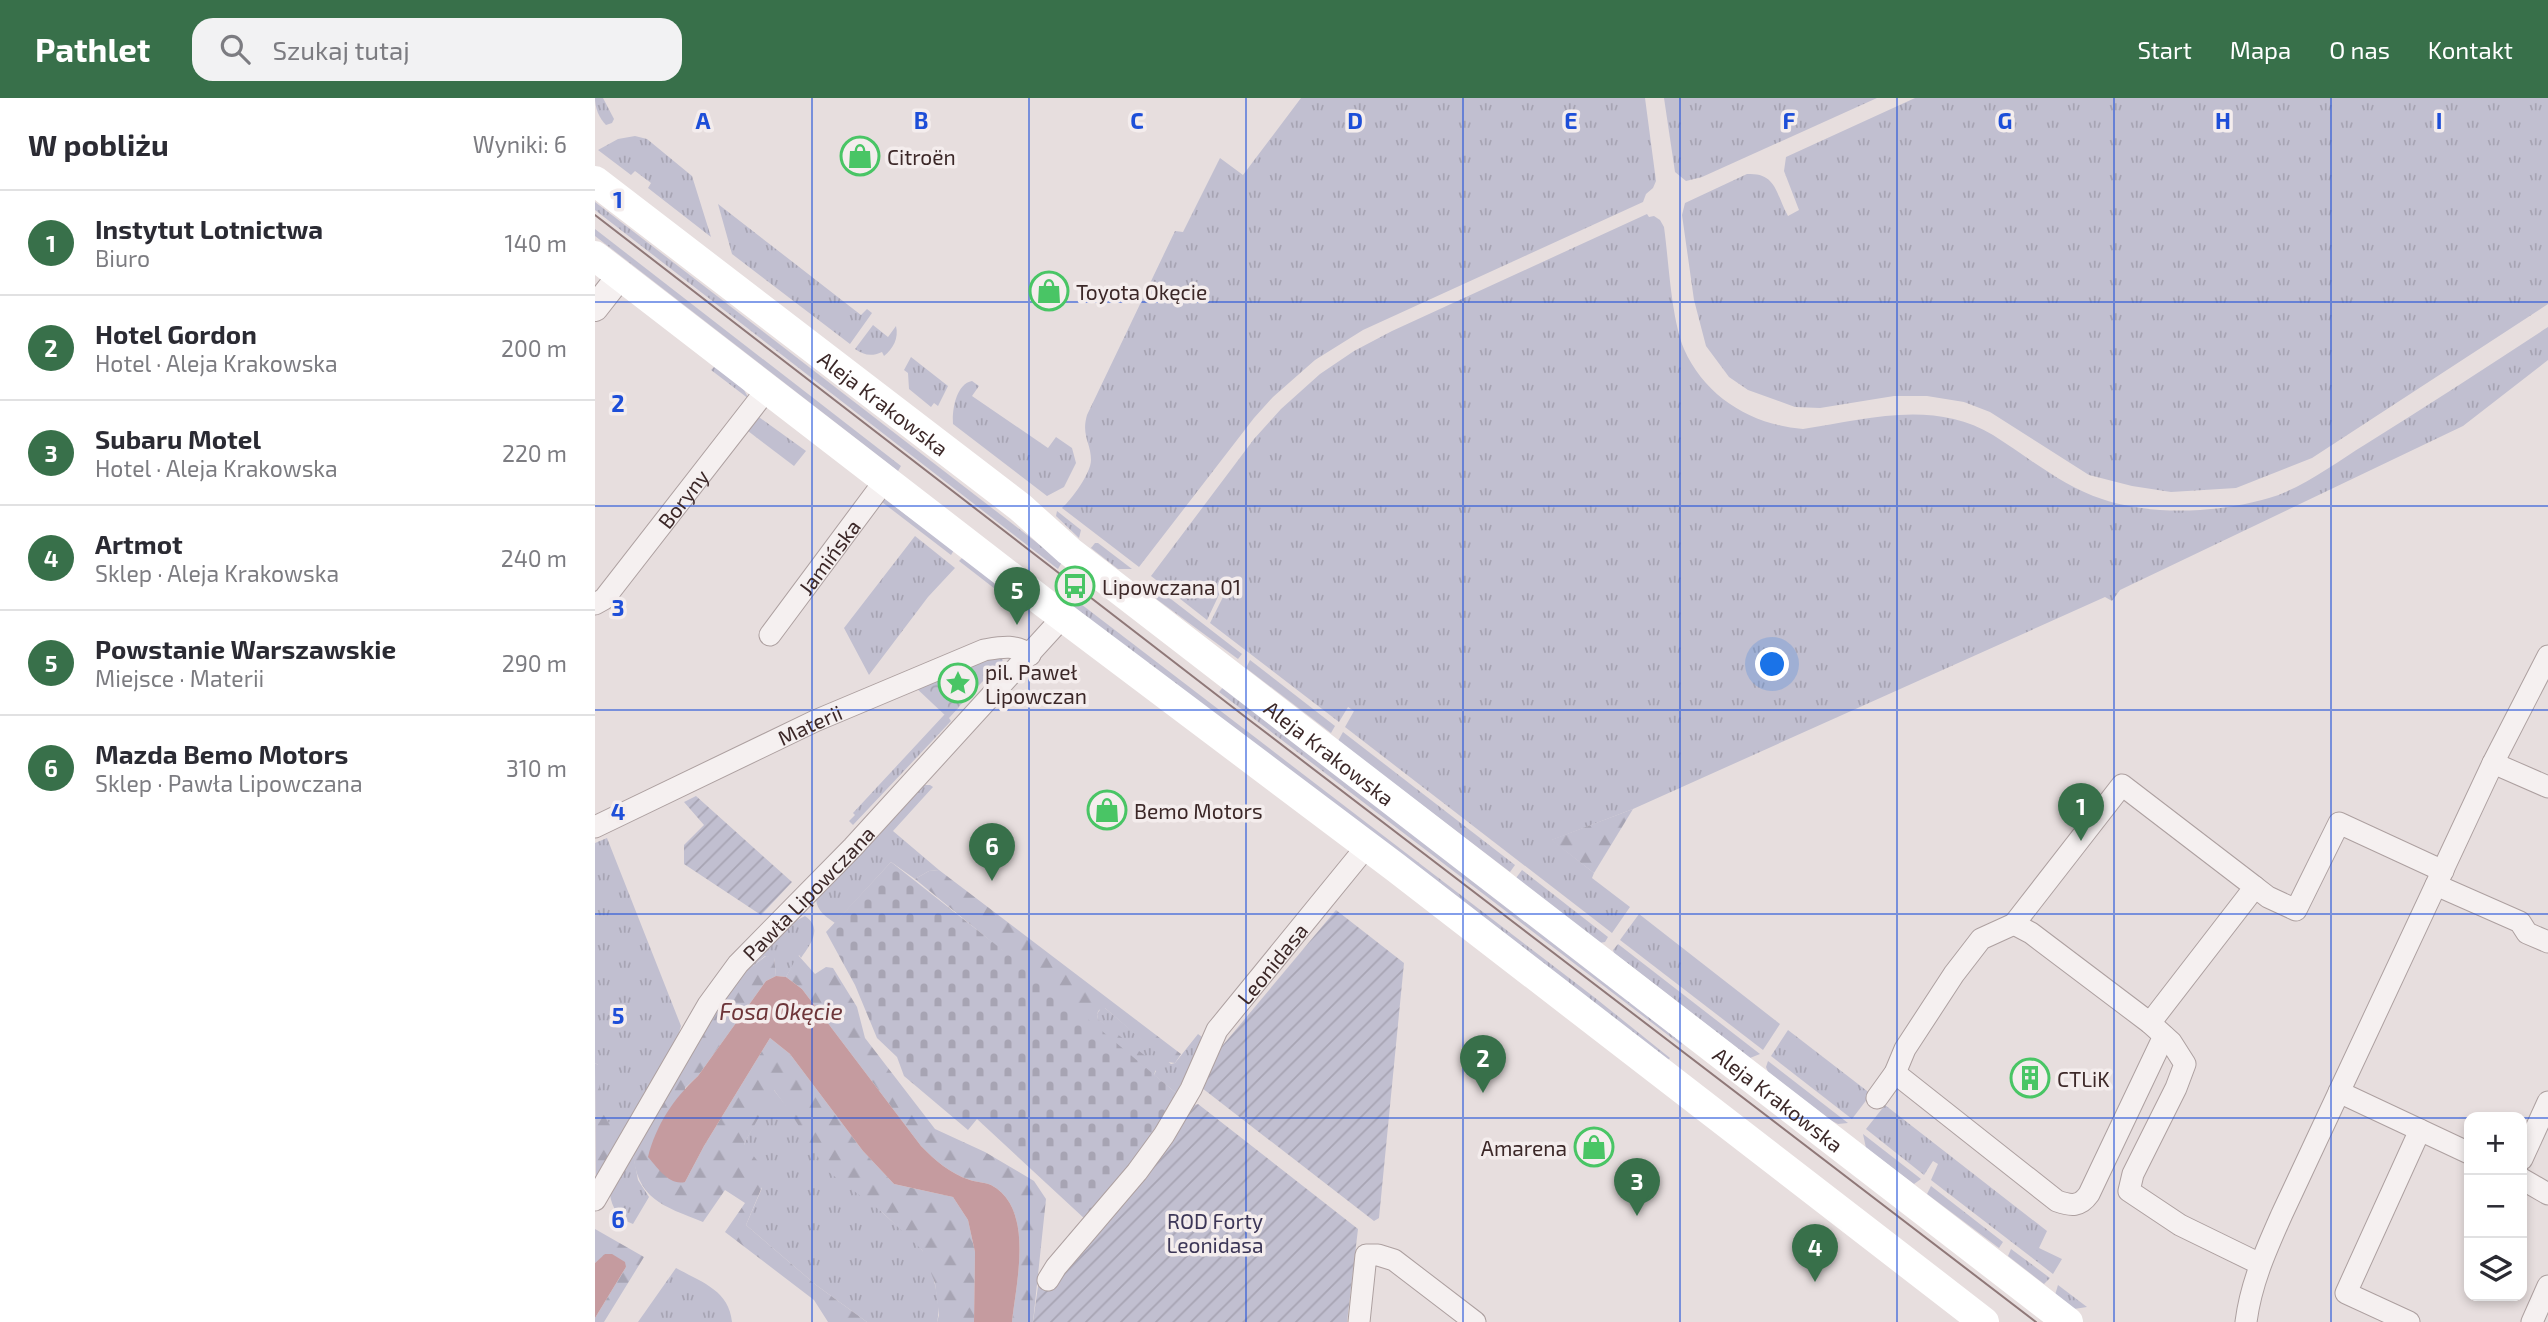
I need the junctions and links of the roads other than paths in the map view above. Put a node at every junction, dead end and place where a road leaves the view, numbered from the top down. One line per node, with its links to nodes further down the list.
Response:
1 (595, 181): 38 (main road, Aleja Krakowska)
2 (595, 256): 3 (main road)
3 (620, 276): 4 (street); 5 (main road)
4 (595, 308)
5 (768, 388): 6 (main road); 7 (street, Boryny)
6 (886, 480): 8 (main road); 9 (street, Jamińska)
7 (595, 604)
8 (1063, 617): 10 (street, Pawła Lipowczana); 16 (main road)
9 (770, 635)
10 (1030, 655): 15 (street, Materii); 31 (street, Pawła Lipowczana)
11 (2548, 656): 12 (street)
12 (2542, 683): 13 (street)
13 (2493, 764): 14 (street); 17 (street)
14 (2548, 787)
15 (595, 827)
16 (1367, 846): 33 (street, Leonidasa); 35 (main road)
17 (2439, 878): 18 (street); 20 (street); 23 (street)
18 (2255, 887): 19 (street); 21 (street)
19 (2014, 924): 21 (street); 22 (street)
20 (2548, 942)
21 (2157, 1030): 22 (street); 32 (street)
22 (1895, 1073): 24 (street)
23 (2339, 1092): 26 (street); 32 (street)
24 (1877, 1098)
25 (2548, 1102): 27 (street)
26 (2420, 1130): 28 (street); 40 (street)
27 (2527, 1148)
28 (2464, 1151)
29 (2527, 1182): 30 (street)
30 (2548, 1194)
31 (595, 1200)
32 (2260, 1264): 39 (street)
33 (1048, 1280)
34 (2548, 1286): 41 (street)
35 (1976, 1319)
36 (1359, 1322): 37 (street)
37 (1475, 1322)
38 (2068, 1322)
39 (2246, 1322)
40 (2409, 1322)
41 (2532, 1322)

